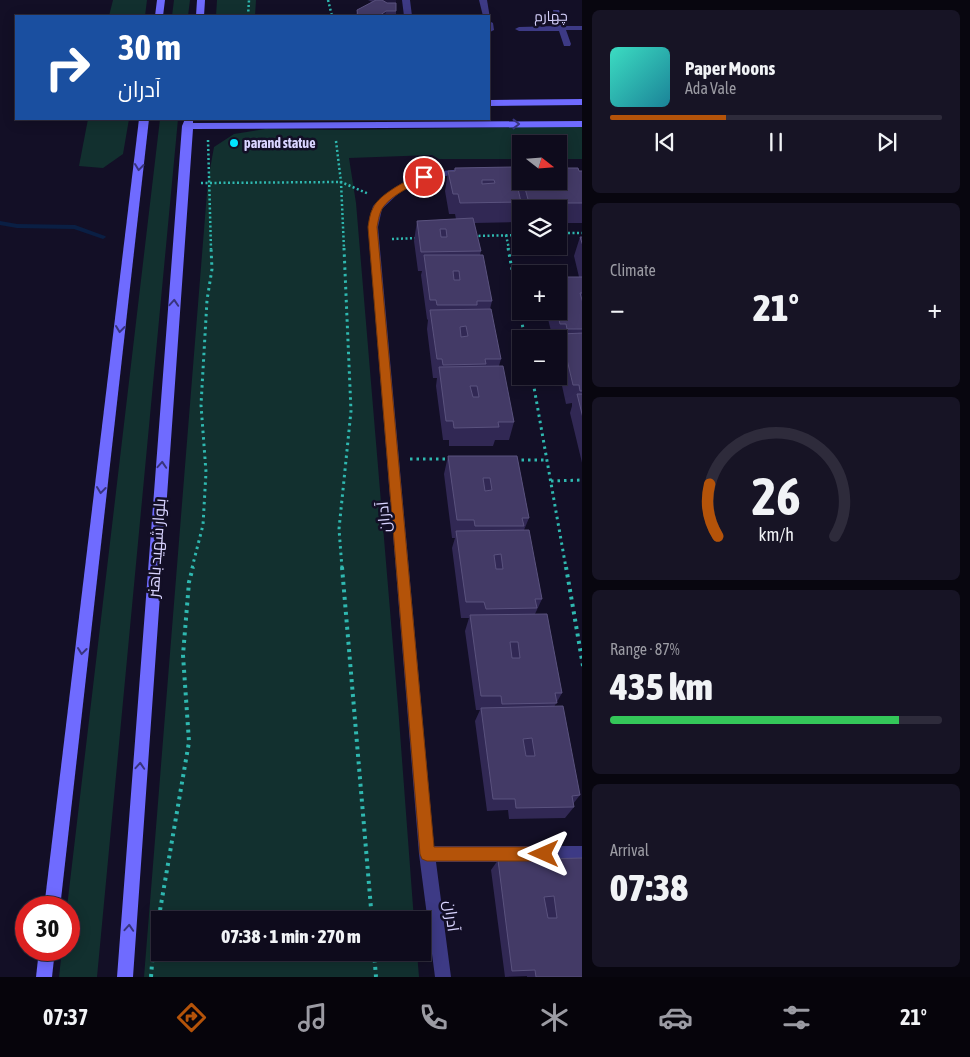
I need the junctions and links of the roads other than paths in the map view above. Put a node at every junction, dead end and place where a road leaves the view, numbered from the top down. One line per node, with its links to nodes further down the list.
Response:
1 (161, 0): 6 (main road)
2 (201, 0): 7 (main road)
3 (406, 0): 8 (street)
4 (483, 0): 9 (street)
5 (556, 12): 12 (lane)
6 (159, 15)
7 (200, 15)
8 (408, 15)
9 (487, 15)
10 (582, 28): 12 (lane, چهارم)
11 (519, 29): 12 (lane, چهارم)
12 (561, 29): 13 (lane)
13 (567, 44)
14 (582, 102): 15 (main road)
15 (491, 103)
16 (144, 120): 23 (main road, one-way to 23)
17 (188, 123): 18 (main road); 26 (main road, بلوار شهید باهنر, one-way to 17)
18 (208, 123): 19 (main road, one-way to 19)
19 (582, 124)
20 (512, 171): 21 (street, آدران)
21 (427, 854): 22 (street); 27 (street, آدران)
22 (582, 854)
23 (53, 896)
24 (46, 961): 25 (main road)
25 (44, 977)
26 (125, 977)
27 (443, 977)

